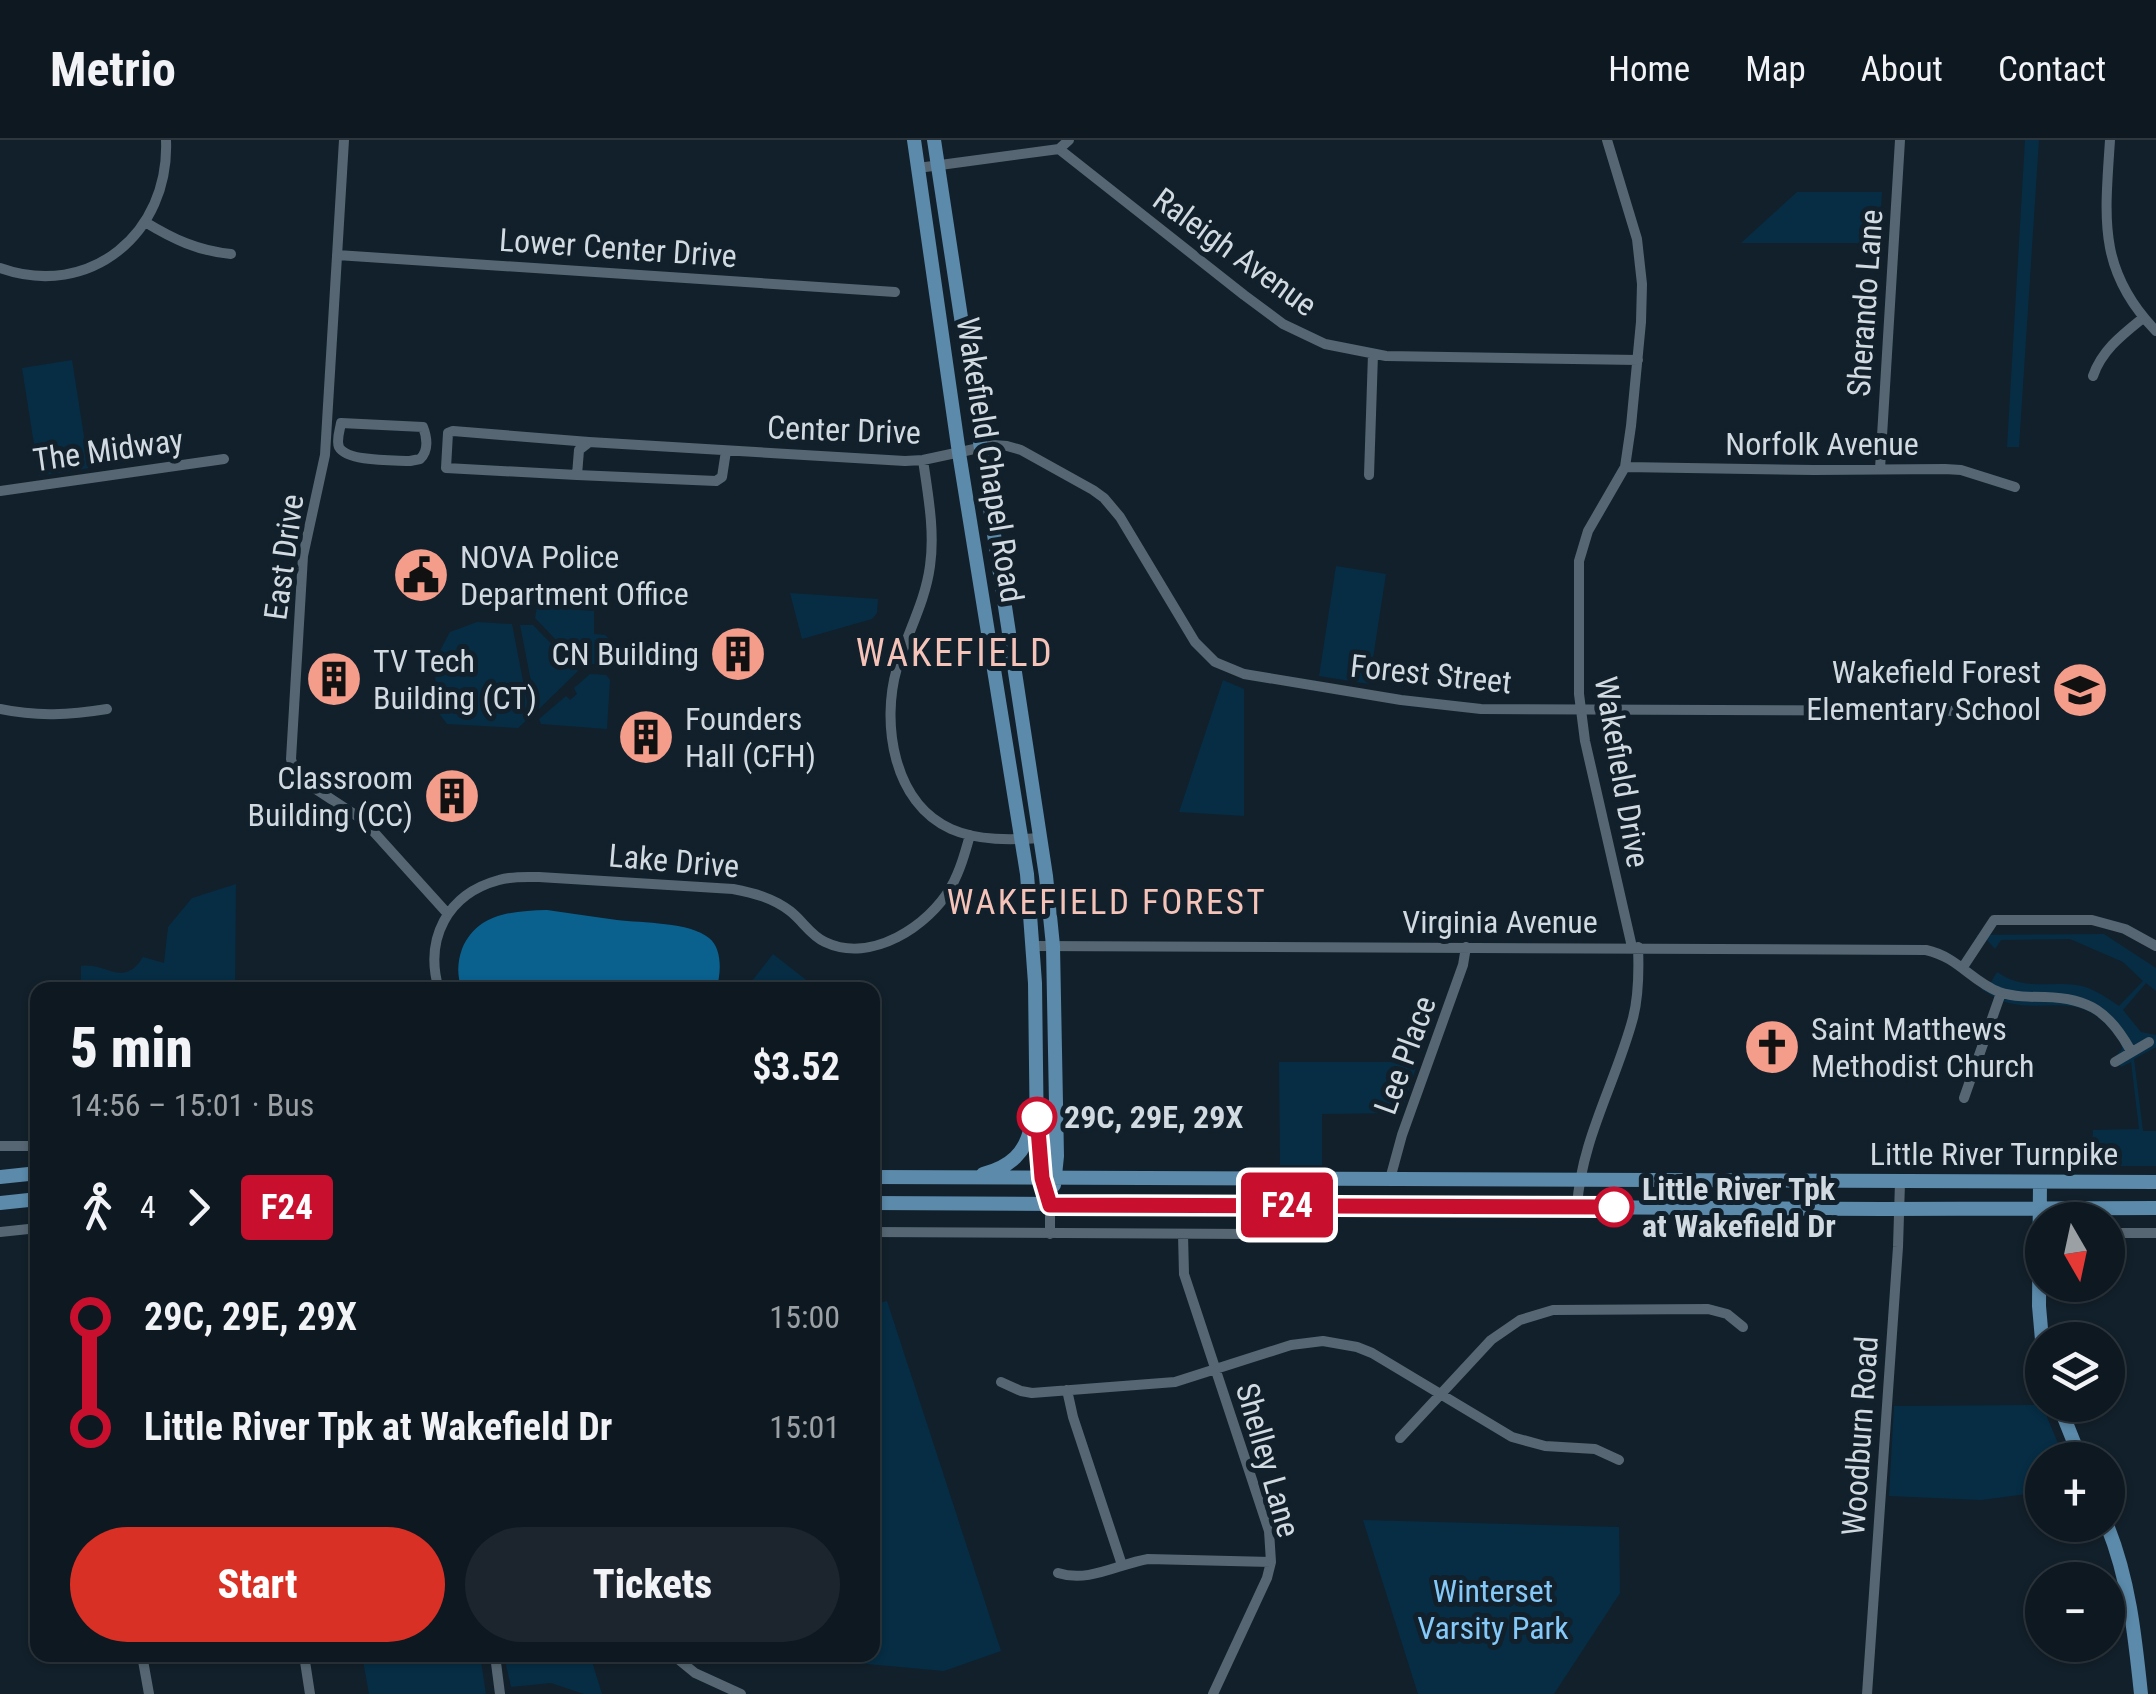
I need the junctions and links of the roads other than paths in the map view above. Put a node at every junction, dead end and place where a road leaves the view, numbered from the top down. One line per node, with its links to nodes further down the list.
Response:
1 (166, 140): 12 (street)
2 (344, 140): 14 (street, East Drive)
3 (914, 140): 11 (main road, Wakefield Chapel Road)
4 (934, 140): 10 (main road, Wakefield Chapel Road)
5 (1069, 140): 9 (street)
6 (1608, 140): 20 (street, Wakefield Drive)
7 (1900, 140): 33 (street, Sherando Lane)
8 (2110, 140): 17 (street)
9 (1059, 150): 10 (street); 19 (street, Raleigh Avenue)
10 (938, 165): 11 (street); 25 (main road, Wakefield Chapel Road)
11 (918, 168): 28 (main road, Wakefield Chapel Road)
12 (144, 222): 13 (street); 15 (street)
13 (231, 254)
14 (337, 255): 16 (street, Lower Center Drive); 22 (street, East Drive)
15 (0, 268)
16 (896, 292)
17 (2143, 318): 18 (street); 21 (street)
18 (2156, 331)
19 (1373, 354): 20 (street, Raleigh Avenue); 35 (street)
20 (1638, 360): 32 (street, Wakefield Drive)
21 (2093, 376)
22 (328, 420): 23 (street); 29 (street, East Drive)
23 (341, 422): 27 (street); 27 (street)
24 (589, 442): 26 (street, Center Drive); 34 (street); 34 (street, Center Drive)
25 (980, 448): 28 (street, Forest Street); 40 (street, Forest Street); 43 (main road, Wakefield Chapel Road)
26 (726, 450): 31 (street, Center Drive); 34 (street, Center Drive)
27 (341, 451): 29 (street)
28 (960, 453): 31 (street, Center Drive); 44 (main road, Wakefield Chapel Road)
29 (325, 455): 45 (street, East Drive)
30 (224, 458): 37 (street, The Midway)
31 (923, 460): 42 (street)
32 (1625, 466): 33 (street, Norfolk Avenue); 40 (street, Wakefield Drive)
33 (1880, 469): 36 (street, Norfolk Avenue)
34 (577, 475)
35 (1369, 476)
36 (2016, 488)
37 (0, 491)
38 (0, 709): 39 (street)
39 (107, 709)
40 (1581, 710): 41 (street, Forest Street); 50 (street, Wakefield Drive)
41 (2003, 711)
42 (970, 836): 44 (street); 45 (street, Lake Drive)
43 (1042, 838): 44 (street); 47 (main road, Wakefield Chapel Road)
44 (1021, 840): 46 (main road, Wakefield Chapel Road)
45 (447, 913): 52 (street)
46 (1033, 946): 47 (street, Virginia Avenue); 57 (main road, Wakefield Chapel Road)
47 (1053, 946): 49 (street, Virginia Avenue); 65 (main road, Wakefield Chapel Road)
48 (2156, 946): 51 (street)
49 (1466, 947): 50 (street, Virginia Avenue); 66 (street, Lee Place)
50 (1635, 947): 51 (street, Virginia Avenue); 67 (street, Wakefield Drive)
51 (1963, 967): 53 (street, Virginia Avenue)
52 (438, 982)
53 (2001, 992): 55 (street); 58 (street)
54 (2149, 1042): 55 (street)
55 (2131, 1051): 56 (street)
56 (2115, 1062)
57 (1036, 1085): 64 (main road); 65 (main road, Wakefield Chapel Road)
58 (1964, 1098)
59 (0, 1146): 60 (street)
60 (30, 1146)
61 (30, 1174): 62 (main road)
62 (0, 1177)
63 (880, 1177): 64 (main road, Little River Turnpike)
64 (960, 1178): 65 (main road, Little River Turnpike)
65 (1049, 1178): 66 (main road, Little River Turnpike); 75 (main road, Wakefield Chapel Road)
66 (1390, 1180): 67 (main road, Little River Turnpike)
67 (1578, 1181): 68 (main road, Little River Turnpike); 76 (street, Wakefield Drive)
68 (1900, 1182): 69 (main road, Little River Turnpike); 79 (street, Woodburn Road)
69 (2040, 1182): 70 (main road, Little River Turnpike); 72 (main road)
70 (2156, 1182)
71 (30, 1200): 73 (main road)
72 (2040, 1202)
73 (0, 1203)
74 (880, 1204): 75 (main road, Little River Turnpike)
75 (1050, 1205): 76 (main road, Little River Turnpike); 86 (street, Wakefield Chapel Road)
76 (1577, 1207): 79 (main road, Little River Turnpike)
77 (2025, 1208): 79 (main road, Little River Turnpike)
78 (2156, 1208): 80 (main road, Little River Turnpike)
79 (1899, 1209): 109 (street, Woodburn Road)
80 (2125, 1211)
81 (30, 1229): 82 (street)
82 (0, 1232)
83 (880, 1232): 86 (street)
84 (2125, 1233): 85 (street)
85 (2156, 1233)
86 (1050, 1234): 87 (street)
87 (1183, 1234): 88 (street); 90 (street, Shelley Lane)
88 (1251, 1234)
89 (1743, 1327): 93 (street)
90 (1215, 1370): 92 (street); 93 (street); 97 (street, Shelley Lane)
91 (1001, 1382): 92 (street)
92 (1067, 1390): 98 (street)
93 (1440, 1395): 94 (street); 95 (street)
94 (1400, 1438)
95 (1619, 1460)
96 (2113, 1542): 110 (main road)
97 (1271, 1562): 98 (street); 108 (street, Shelley Lane)
98 (1122, 1565): 99 (street)
99 (1058, 1572)
100 (143, 1662): 104 (street)
101 (305, 1662): 105 (street)
102 (496, 1662): 106 (street)
103 (682, 1662): 107 (street)
104 (149, 1694)
105 (310, 1694)
106 (500, 1694)
107 (741, 1694)
108 (1214, 1694)
109 (1867, 1694)
110 (2141, 1694)

